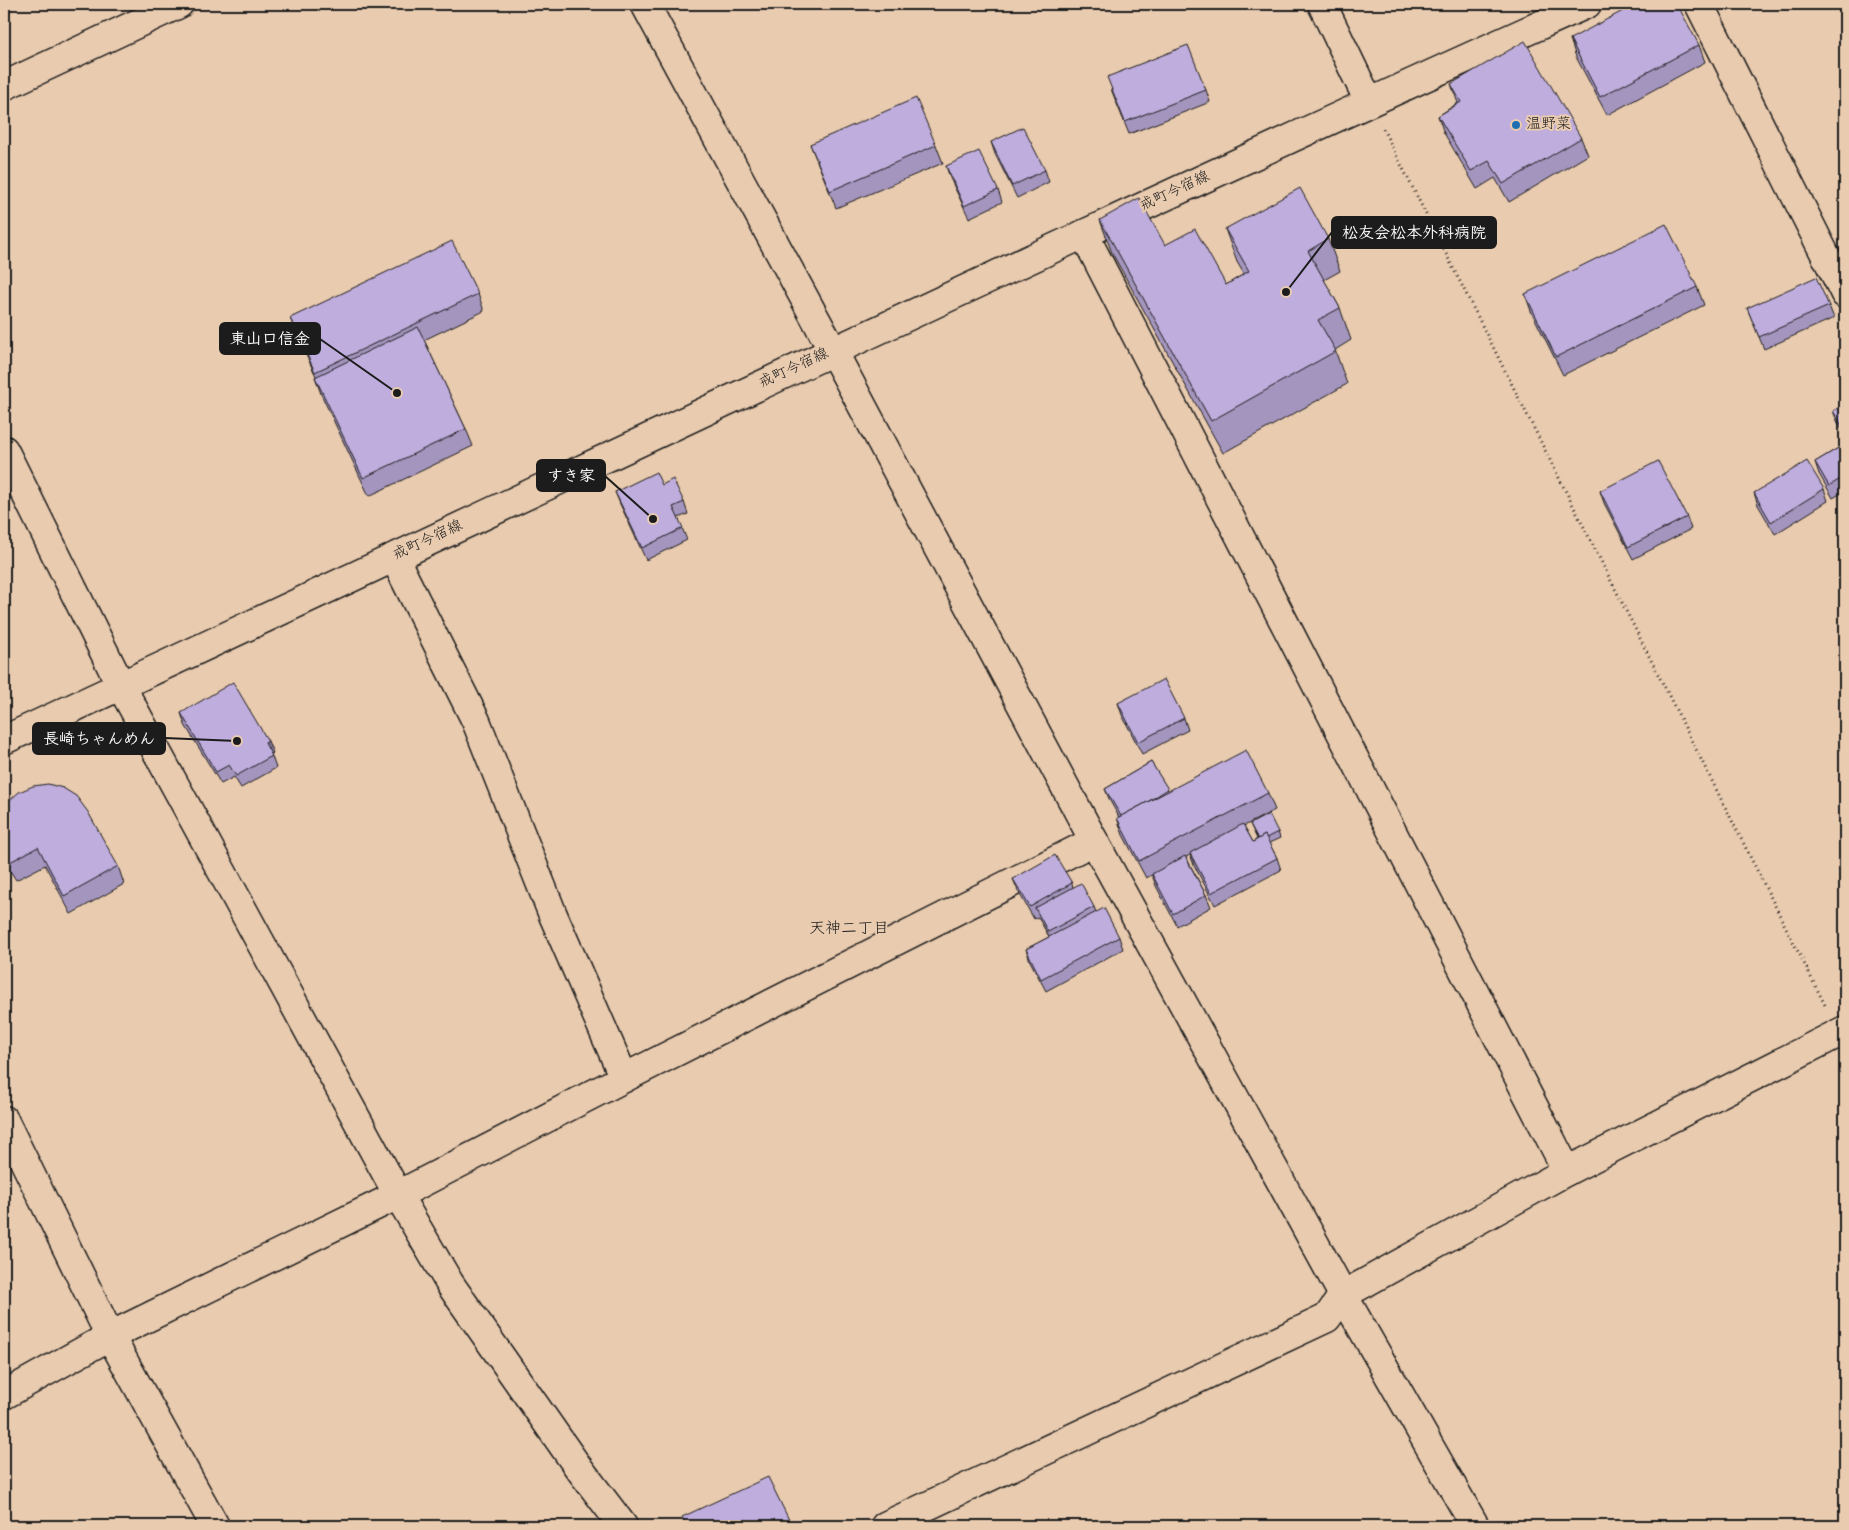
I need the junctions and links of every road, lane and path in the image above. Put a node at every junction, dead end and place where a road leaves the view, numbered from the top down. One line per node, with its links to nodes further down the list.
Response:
1 (179, 4): 6 (street)
2 (645, 4): 10 (street)
3 (1322, 4): 7 (street)
4 (1587, 4): 7 (street, 戒町今宿線)
5 (1699, 4): 9 (street)
6 (4, 86)
7 (1369, 102): 8 (street, 戒町今宿線); 16 (path)
8 (1084, 234): 10 (street, 戒町今宿線); 19 (street)
9 (1845, 294)
10 (833, 351): 12 (street, 戒町今宿線); 15 (street)
11 (4, 450): 13 (street)
12 (394, 557): 13 (street, 戒町今宿線); 17 (street)
13 (121, 686): 14 (street, 戒町今宿線); 20 (street)
14 (4, 740)
15 (1094, 841): 17 (street); 21 (street)
16 (1842, 1032): 19 (street)
17 (624, 1078): 20 (street)
18 (4, 1120): 22 (street)
19 (1567, 1171): 21 (street)
20 (398, 1195): 22 (street); 25 (street)
21 (1343, 1295): 26 (street); 27 (street)
22 (110, 1336): 23 (street); 24 (street)
23 (4, 1395)
24 (215, 1526)
25 (623, 1526)
26 (885, 1526)
27 (1475, 1526)

